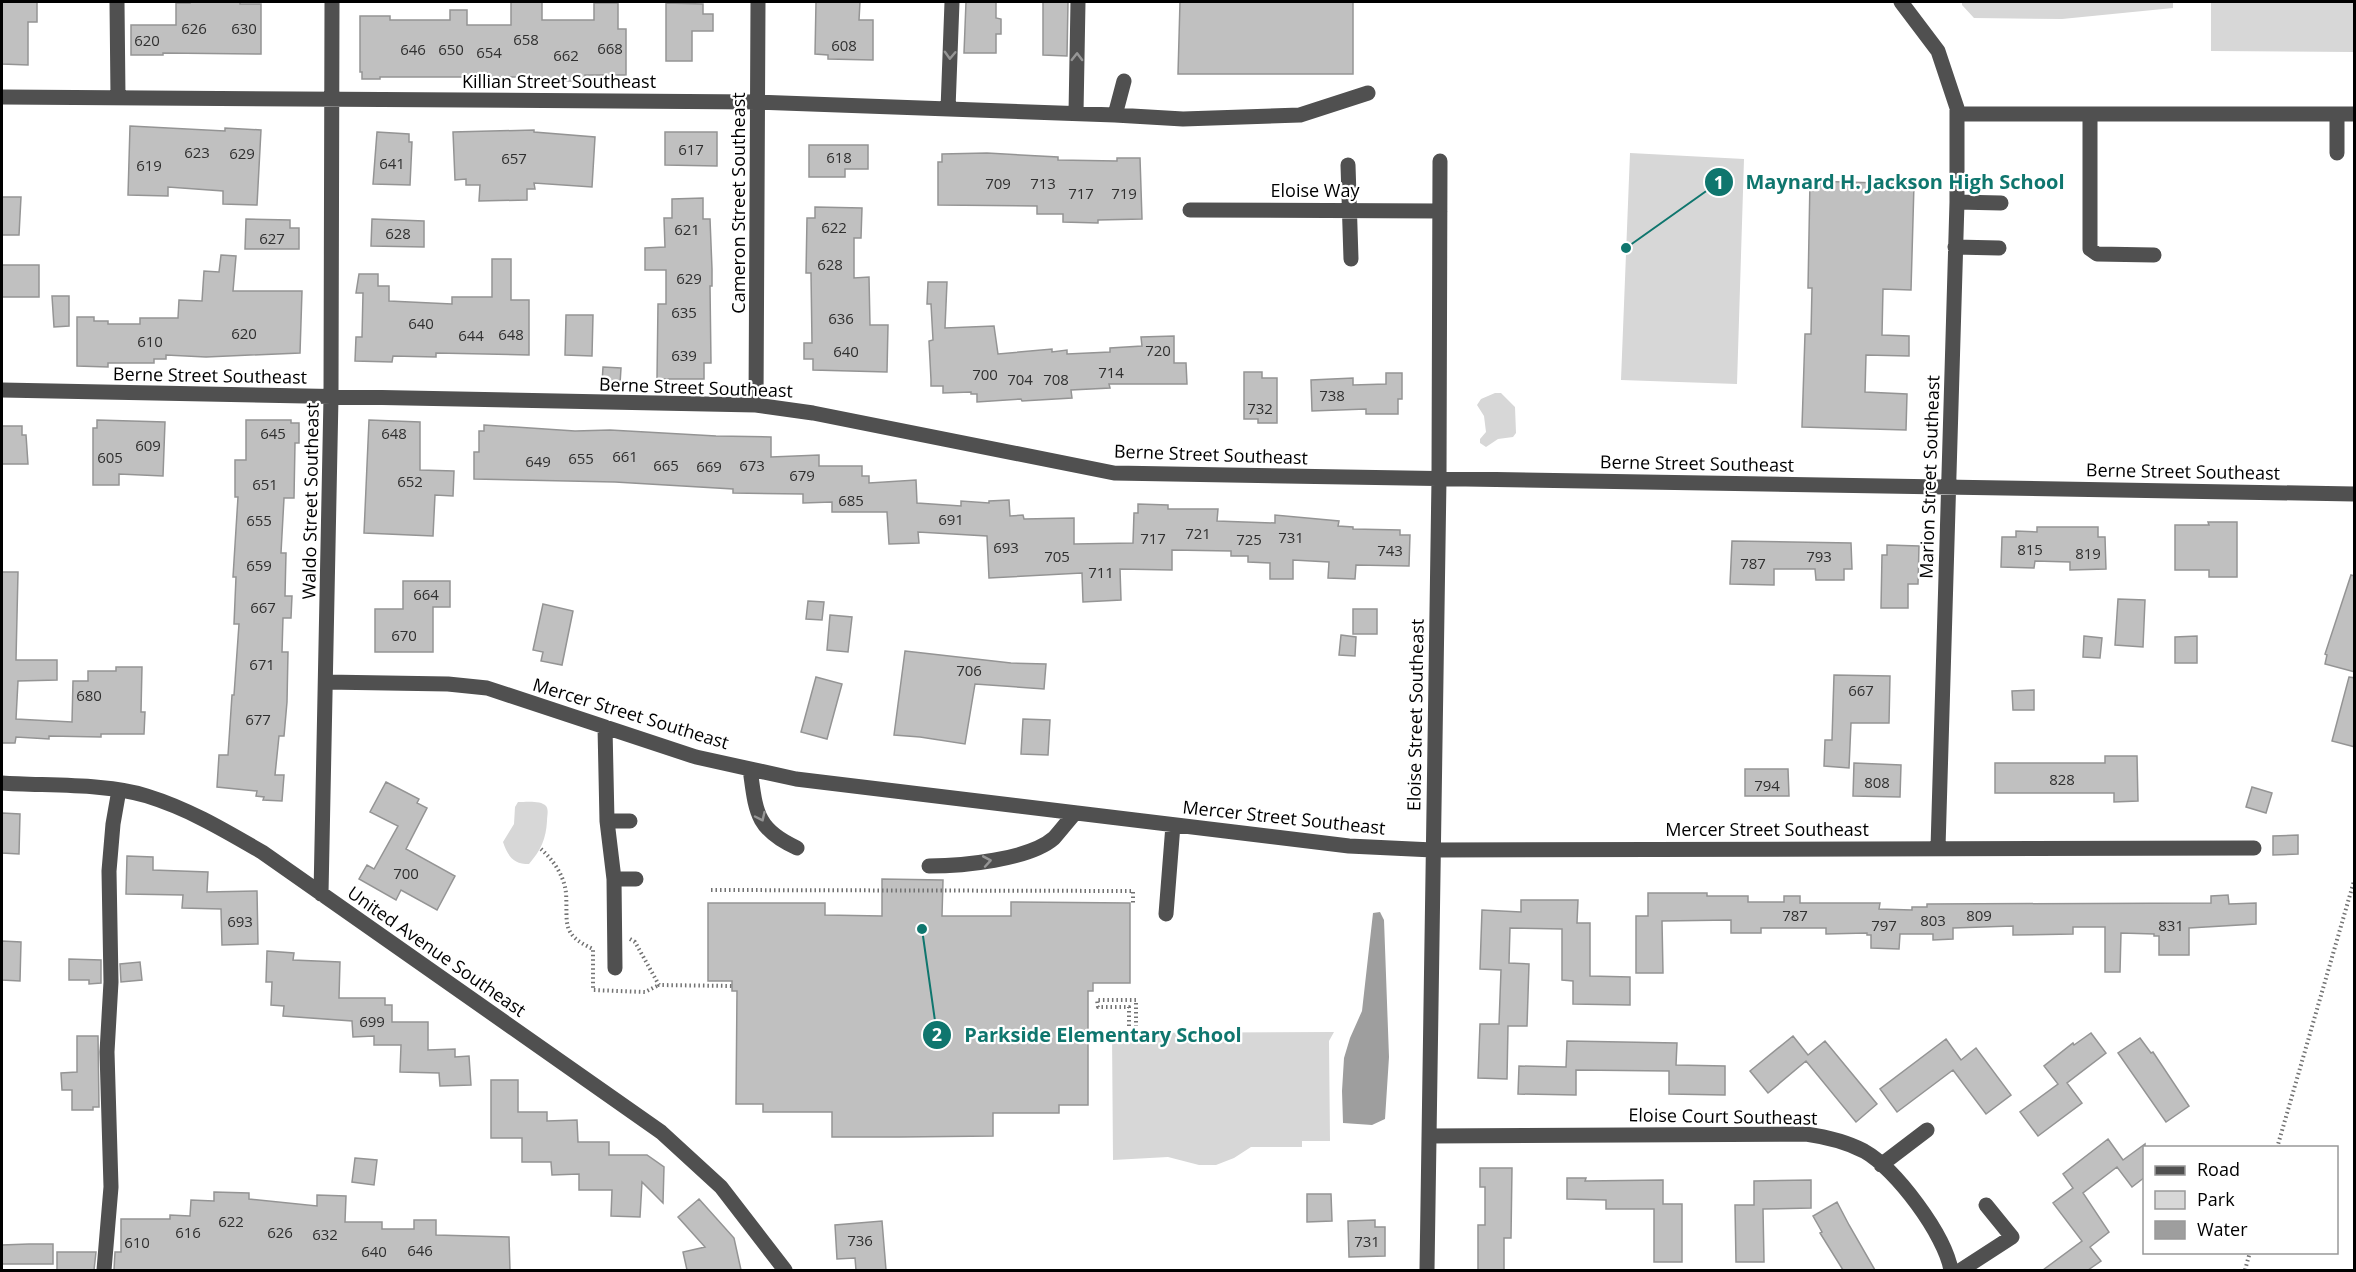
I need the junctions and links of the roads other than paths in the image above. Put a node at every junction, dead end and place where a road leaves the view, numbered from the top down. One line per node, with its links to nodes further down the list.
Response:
1 (117, 2): 10 (street)
2 (332, 2): 11 (street, Waldo Street Southeast)
3 (758, 2): 12 (street, Cameron Street Southeast)
4 (952, 2): 13 (street, one-way to 13)
5 (1078, 2): 15 (street, one-way to 5)
6 (1901, 2): 14 (street, Marion Street Southeast)
7 (1125, 81): 19 (street)
8 (1368, 93): 19 (street, Killian Street Southeast)
9 (2, 97): 10 (street, Killian Street Southeast)
10 (118, 97): 11 (street, Killian Street Southeast)
11 (332, 99): 12 (street, Killian Street Southeast); 33 (street, Waldo Street Southeast)
12 (758, 102): 13 (street, Killian Street Southeast); 34 (street, Cameron Street Southeast)
13 (948, 109): 15 (street, Killian Street Southeast)
14 (1957, 111): 16 (street); 23 (street, Marion Street Southeast)
15 (1076, 113): 19 (street, Killian Street Southeast)
16 (2090, 114): 17 (street); 30 (street)
17 (2337, 114): 18 (street); 20 (street)
18 (2355, 114)
19 (1115, 115)
20 (2337, 153)
21 (1440, 161): 27 (street, Eloise Street Southeast)
22 (1348, 165): 26 (street)
23 (1957, 202): 24 (street); 28 (street, Marion Street Southeast)
24 (2001, 203)
25 (1190, 210): 26 (street, Eloise Way)
26 (1350, 210): 27 (street, Eloise Way); 31 (street)
27 (1440, 210): 35 (street, Eloise Street Southeast)
28 (1955, 247): 29 (street); 36 (street, Marion Street Southeast)
29 (1999, 248)
30 (2154, 255)
31 (1351, 259)
32 (2, 390): 33 (street, Berne Street Southeast)
33 (332, 396): 34 (street, Berne Street Southeast); 38 (street, Waldo Street Southeast)
34 (756, 405): 35 (street, Berne Street Southeast)
35 (1439, 479): 36 (street, Berne Street Southeast); 50 (street, Eloise Street Southeast)
36 (1948, 486): 37 (street, Berne Street Southeast); 48 (street, Marion Street Southeast)
37 (2355, 494)
38 (326, 682): 39 (street, Mercer Street Southeast); 54 (street, Waldo Street Southeast)
39 (605, 727): 40 (street, Mercer Street Southeast); 44 (street)
40 (750, 769): 43 (street, Mercer Street Southeast); 47 (street, one-way to 47)
41 (2, 783): 42 (street, United Avenue Southeast)
42 (119, 790): 54 (street, United Avenue Southeast); 61 (street)
43 (1074, 813): 46 (street, Mercer Street Southeast); 51 (street, one-way to 43)
44 (607, 821): 45 (street); 52 (street)
45 (630, 821)
46 (1173, 825): 50 (street, Mercer Street Southeast); 55 (street)
47 (797, 848)
48 (1938, 848): 49 (street, Mercer Street Southeast); 50 (street, Mercer Street Southeast)
49 (2254, 848)
50 (1433, 850): 58 (street, Eloise Street Southeast)
51 (929, 866)
52 (614, 879): 53 (street); 56 (street)
53 (636, 879)
54 (321, 894): 62 (street, United Avenue Southeast)
55 (1166, 914)
56 (615, 968)
57 (1927, 1131): 59 (street)
58 (1429, 1136): 59 (street, Eloise Court Southeast); 63 (street, Eloise Street Southeast)
59 (1881, 1165): 64 (street, Eloise Court Southeast)
60 (1986, 1205): 65 (street)
61 (104, 1270)
62 (785, 1270)
63 (1427, 1270)
64 (1951, 1270)
65 (1961, 1270)

